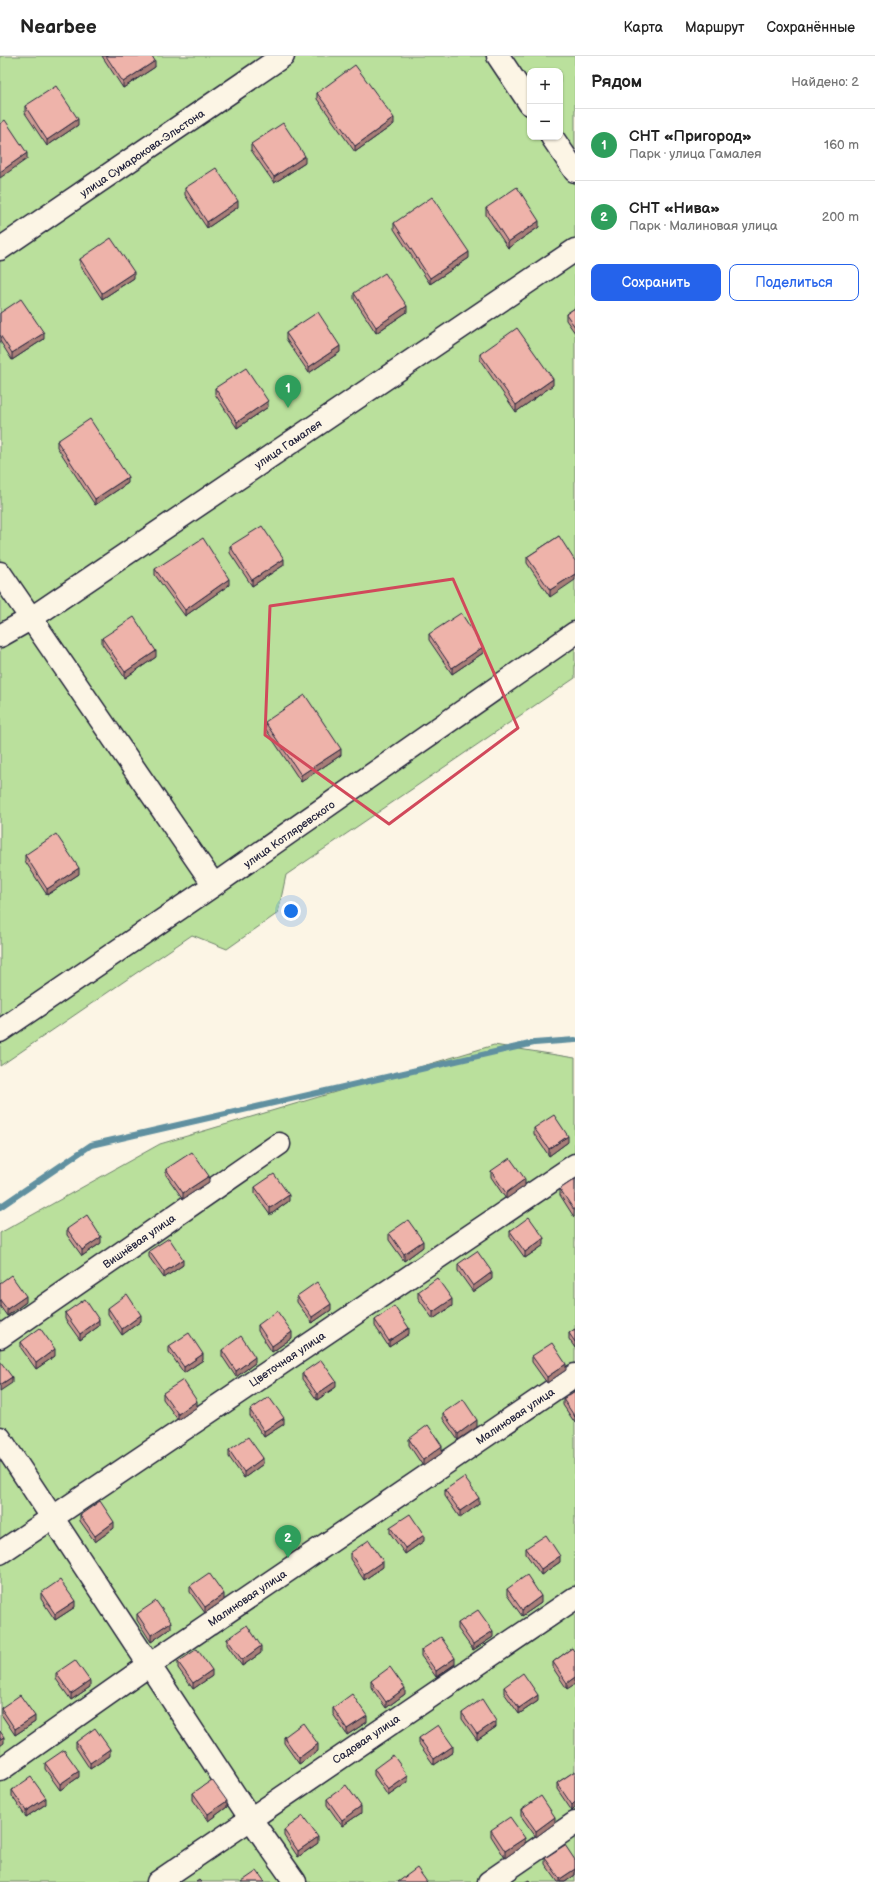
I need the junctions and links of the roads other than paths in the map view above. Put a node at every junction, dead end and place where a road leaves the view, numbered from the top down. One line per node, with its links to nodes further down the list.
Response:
1 (283, 56): 6 (street, улица Сумарокова-Эльстона)
2 (498, 56): 3 (street)
3 (527, 100)
4 (554, 140): 5 (street)
5 (575, 171)
6 (0, 249)
7 (575, 250): 9 (street, улица Гамалея)
8 (0, 573): 9 (street)
9 (30, 619): 11 (street, улица Гамалея); 12 (street)
10 (575, 634): 12 (street, улица Котляревского)
11 (0, 636)
12 (214, 885): 13 (street, улица Котляревского)
13 (0, 1031)
14 (279, 1144): 16 (street, Вишнёвая улица)
15 (575, 1165): 19 (street, Цветочная улица)
16 (0, 1337)
17 (575, 1375): 22 (street, Малиновая улица)
18 (0, 1438): 19 (street)
19 (53, 1517): 20 (street, Цветочная улица); 22 (street)
20 (0, 1553)
21 (575, 1598): 24 (street, Садовая улица)
22 (149, 1665): 23 (street, Малиновая улица); 24 (street)
23 (0, 1770)
24 (250, 1818): 26 (street, Садовая улица); 27 (street)
25 (575, 1824): 28 (street)
26 (158, 1882)
27 (295, 1882)
28 (489, 1882)

